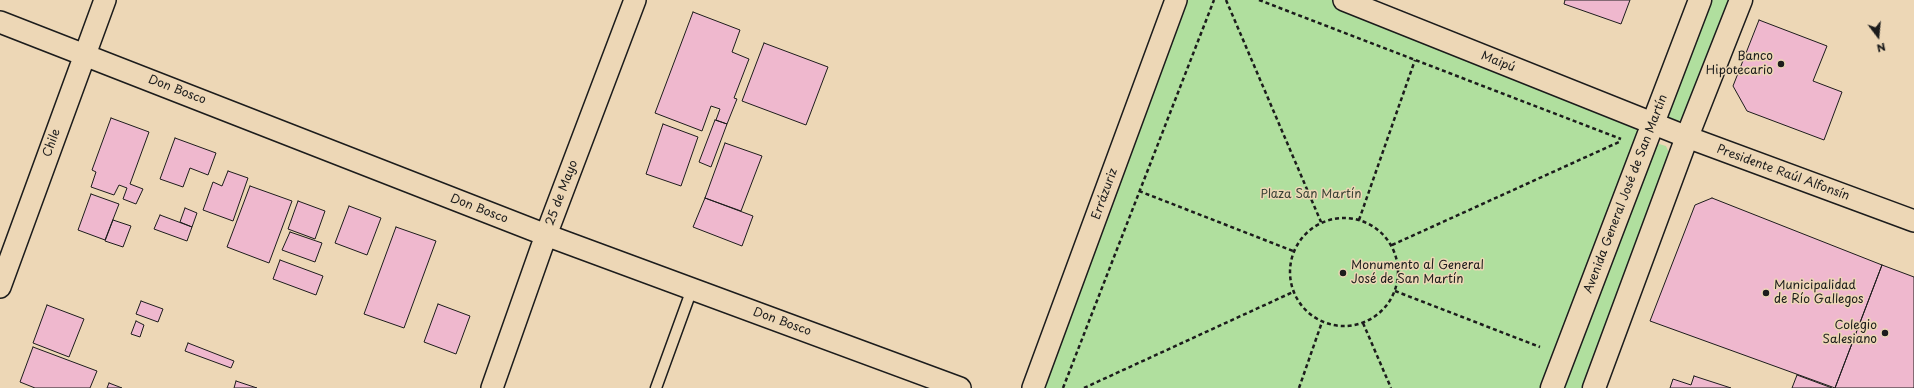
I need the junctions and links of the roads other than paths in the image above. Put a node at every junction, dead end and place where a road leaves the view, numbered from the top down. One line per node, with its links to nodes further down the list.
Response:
1 (105, 0): 8 (street, Chile)
2 (635, 0): 12 (street, 25 de Mayo)
3 (1176, 0): 18 (street, Errázuriz)
4 (1344, 0): 9 (street, Maipú)
5 (1700, 0): 9 (main road, Avenida General José de San Martín)
6 (1741, 0): 10 (main road)
7 (0, 22): 8 (street, Don Bosco)
8 (84, 54): 12 (street, Don Bosco); 13 (street, Chile)
9 (1652, 124): 10 (street, Presidente Raúl Alfonsín); 19 (main road, Avenida General José de San Martín)
10 (1687, 137): 11 (street, Presidente Raúl Alfonsín); 20 (main road)
11 (1914, 221)
12 (546, 235): 14 (street, Don Bosco); 15 (street, 25 de Mayo)
13 (0, 287)
14 (692, 289): 16 (lane); 17 (street, Don Bosco)
15 (492, 388)
16 (656, 388)
17 (960, 388)
18 (1033, 388)
19 (1552, 388)
20 (1594, 388)

